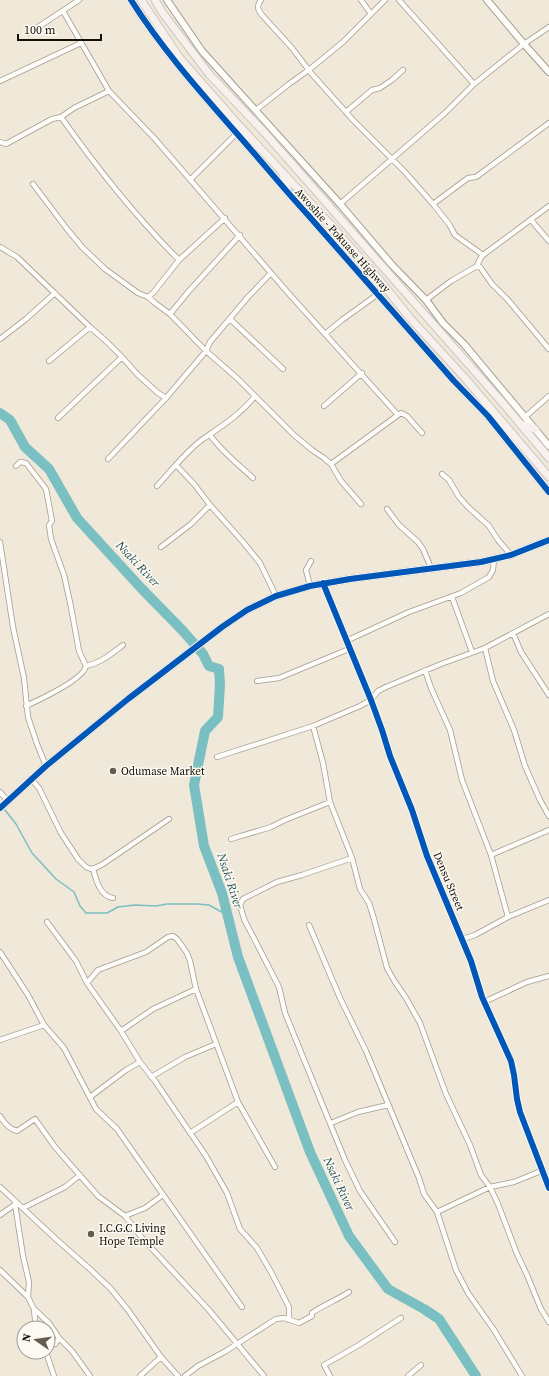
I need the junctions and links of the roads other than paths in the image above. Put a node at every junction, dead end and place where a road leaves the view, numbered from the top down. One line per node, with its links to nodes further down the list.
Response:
1 (79, 0): 11 (street)
2 (130, 0): 27 (street)
3 (141, 0): 30 (main road, Awoshie - Pokuase Highway)
4 (155, 0): 68 (main road, Awoshie - Pokuase Highway)
5 (167, 0): 23 (street)
6 (261, 0): 17 (street)
7 (361, 0): 12 (street)
8 (385, 0): 12 (street)
9 (399, 0): 21 (street)
10 (487, 0): 16 (street)
11 (63, 11): 14 (street); 15 (street)
12 (371, 14): 17 (street)
13 (549, 27): 16 (street)
14 (29, 33)
15 (80, 43): 20 (street); 22 (street)
16 (524, 44): 19 (street); 21 (street)
17 (310, 69): 23 (street); 24 (street)
18 (403, 70): 24 (street)
19 (549, 72)
20 (0, 81)
21 (474, 84): 29 (street)
22 (109, 91): 25 (street); 31 (street)
23 (256, 110): 34 (street)
24 (346, 112): 29 (street)
25 (61, 117): 28 (street); 43 (street)
26 (549, 123): 35 (street)
27 (237, 133): 31 (street); 33 (street)
28 (0, 142)
29 (391, 159): 34 (street); 35 (street)
30 (282, 172): 33 (main road); 79 (main road, Awoshie - Pokuase Highway)
31 (190, 180): 37 (street)
32 (33, 184): 48 (street)
33 (288, 194): 47 (street)
34 (340, 204): 49 (street)
35 (433, 204): 42 (street)
36 (549, 206): 38 (street)
37 (225, 218): 39 (street); 43 (street)
38 (531, 220): 40 (street); 42 (street)
39 (240, 235): 45 (street); 50 (street)
40 (549, 241)
41 (0, 247): 46 (street)
42 (483, 254): 44 (street)
43 (179, 260): 48 (street)
44 (477, 266): 49 (street); 55 (street)
45 (271, 273): 51 (street); 53 (street)
46 (55, 294): 52 (street); 54 (street)
47 (378, 294): 53 (street); 82 (street)
48 (148, 296): 50 (street)
49 (426, 300): 66 (street)
50 (170, 314): 56 (street)
51 (230, 319): 56 (street); 59 (street)
52 (90, 327): 57 (street); 58 (street)
53 (325, 334): 60 (street)
54 (0, 339)
55 (549, 349)
56 (206, 351): 61 (street); 63 (street)
57 (122, 356): 63 (street); 67 (street)
58 (49, 361)
59 (283, 369)
60 (362, 374): 64 (street); 65 (street)
61 (255, 396): 71 (street); 75 (street)
62 (549, 396): 66 (street)
63 (166, 398): 74 (street)
64 (324, 406)
65 (398, 414): 70 (street); 75 (street)
66 (525, 417): 69 (street)
67 (58, 418)
68 (520, 424): 69 (main road); 73 (main road, Awoshie - Pokuase Highway)
69 (535, 428): 72 (street)
70 (422, 433)
71 (210, 435): 76 (street); 80 (street)
72 (549, 446)
73 (549, 458)
74 (108, 459)
75 (331, 464): 83 (street)
76 (176, 465): 81 (street); 84 (street)
77 (16, 466): 104 (street)
78 (442, 474): 89 (street)
79 (549, 477)
80 (253, 478)
81 (157, 486)
82 (549, 492)
83 (361, 504)
84 (210, 505): 88 (street); 95 (street)
85 (387, 509): 92 (street)
86 (549, 540): 89 (street)
87 (0, 542): 109 (street)
88 (161, 547)
89 (510, 555): 90 (street)
90 (494, 559): 92 (street); 96 (street)
91 (311, 561): 94 (street)
92 (431, 568): 93 (street)
93 (323, 583): 94 (street); 99 (street, Densu Street)
94 (310, 586): 95 (street)
95 (276, 596): 112 (street)
96 (452, 597): 99 (street); 103 (street)
97 (549, 614): 98 (street)
98 (513, 634): 101 (street); 107 (street)
99 (346, 641): 102 (street, Densu Street)
100 (123, 645): 104 (street)
101 (485, 648): 103 (street); 118 (street)
102 (349, 649): 106 (street); 108 (street, Densu Street)
103 (472, 652): 105 (street)
104 (86, 666): 109 (street)
105 (425, 670): 108 (street); 122 (street)
106 (257, 681)
107 (549, 695)
108 (371, 700): 110 (street); 130 (street, Densu Street)
109 (26, 706): 112 (street)
110 (313, 726): 111 (street); 116 (street)
111 (217, 757)
112 (46, 766): 113 (street)
113 (31, 779): 115 (street); 124 (street)
114 (0, 792): 115 (street)
115 (8, 801): 117 (street)
116 (330, 802): 121 (street); 123 (street)
117 (0, 808)
118 (549, 816)
119 (169, 819): 124 (street)
120 (549, 830): 122 (street)
121 (231, 839)
122 (491, 855): 127 (street)
123 (352, 858): 146 (street); 152 (street)
124 (93, 869): 125 (street)
125 (113, 898)
126 (549, 900): 127 (street)
127 (508, 917): 130 (street)
128 (47, 922): 133 (street)
129 (309, 925): 144 (street)
130 (463, 939): 135 (street, Densu Street)
131 (0, 952): 136 (street)
132 (549, 977): 135 (street)
133 (87, 983): 134 (street); 137 (street)
134 (196, 989): 137 (street); 139 (street)
135 (484, 1002): 149 (street, Densu Street)
136 (44, 1025): 138 (street); 142 (street)
137 (121, 1031): 140 (street)
138 (0, 1040)
139 (216, 1044): 141 (street); 143 (street)
140 (140, 1062): 141 (street); 142 (street)
141 (151, 1077): 147 (street)
142 (90, 1097): 154 (street)
143 (238, 1102): 147 (street); 148 (street)
144 (388, 1105): 146 (street); 157 (street)
145 (0, 1116): 150 (street)
146 (331, 1122): 160 (street)
147 (190, 1133): 168 (street)
148 (275, 1167)
149 (541, 1171): 152 (street); 153 (street, Densu Street)
150 (80, 1175): 156 (street); 159 (street)
151 (0, 1187): 155 (street)
152 (490, 1187): 157 (street); 169 (street)
153 (549, 1188)
154 (163, 1195): 159 (street); 164 (street)
155 (16, 1204): 156 (street); 158 (street); 163 (street)
156 (23, 1208): 173 (street)
157 (437, 1212): 184 (street)
158 (0, 1215)
159 (126, 1216): 172 (street)
160 (395, 1242)
161 (0, 1271): 163 (street)
162 (349, 1292): 168 (street)
163 (28, 1296): 165 (street)
164 (242, 1307)
165 (34, 1309): 167 (street); 170 (street)
166 (401, 1318): 182 (street)
167 (35, 1320)
168 (289, 1320): 172 (street)
169 (549, 1322)
170 (59, 1338): 171 (street); 177 (street)
171 (56, 1342)
172 (237, 1344): 180 (street); 181 (street)
173 (161, 1357): 178 (street); 179 (street)
174 (49, 1360): 176 (street)
175 (421, 1365): 183 (street)
176 (54, 1376)
177 (90, 1376)
178 (140, 1376)
179 (178, 1376)
180 (185, 1376)
181 (264, 1376)
182 (330, 1376)
183 (408, 1376)
184 (522, 1376)

